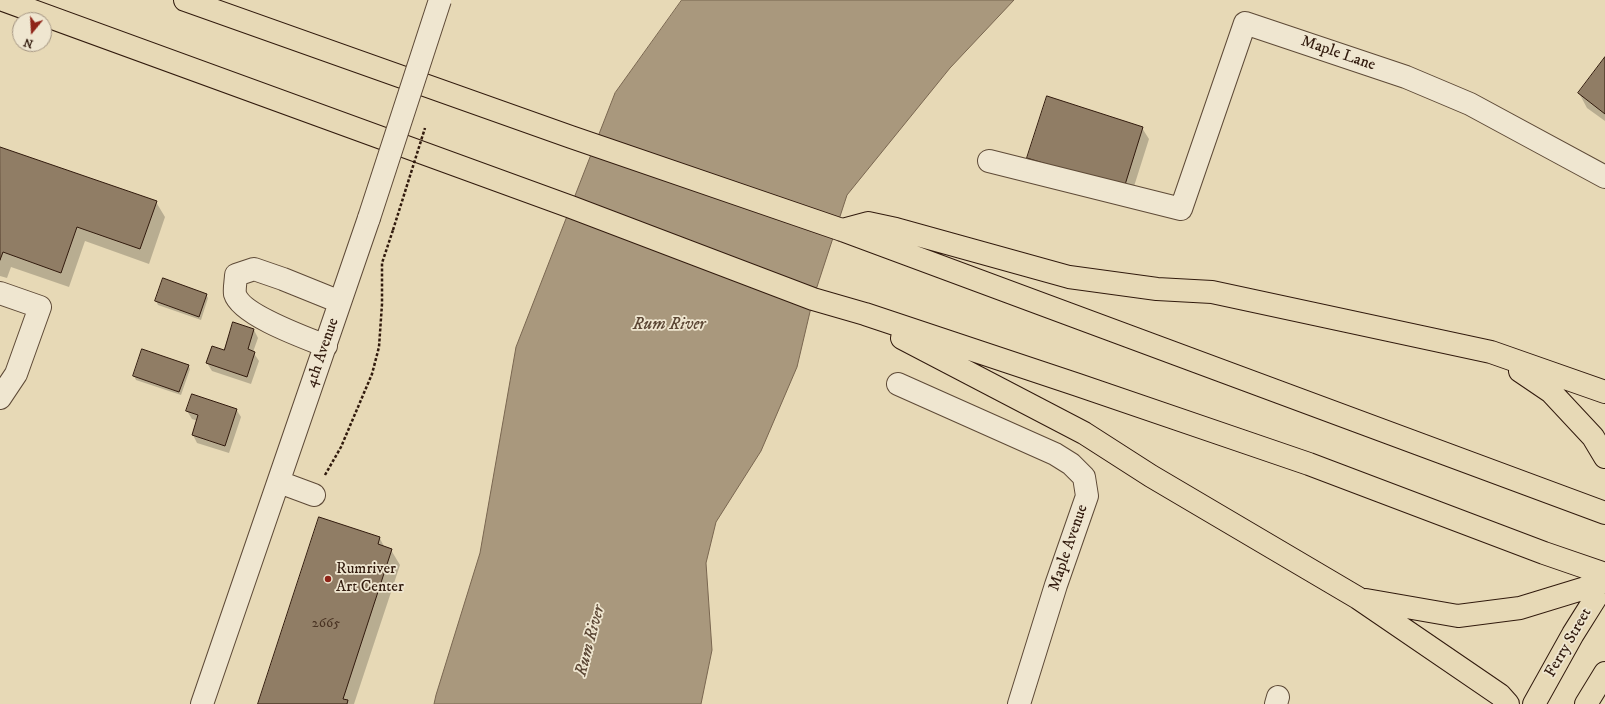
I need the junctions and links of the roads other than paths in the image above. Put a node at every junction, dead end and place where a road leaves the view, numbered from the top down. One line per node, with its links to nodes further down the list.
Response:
1 (3, 0): 9 (highway)
2 (185, 0): 6 (highway)
3 (440, 0): 8 (street, 4th Avenue, bridge)
4 (989, 160): 5 (street, Maple Lane)
5 (1605, 178)
6 (842, 230): 11 (highway); 18 (highway)
7 (0, 294): 14 (street)
8 (340, 302): 10 (street, 4th Avenue); 10 (street)
9 (865, 314): 19 (highway); 21 (highway)
10 (326, 346): 16 (street, 4th Avenue)
11 (1491, 352): 13 (highway); 15 (highway)
12 (898, 384): 24 (street, Maple Avenue)
13 (1605, 392)
14 (0, 398)
15 (1605, 458)
16 (279, 482): 17 (street); 23 (street, 4th Avenue)
17 (314, 495)
18 (1605, 513)
19 (1605, 574)
20 (1605, 582): 21 (highway); 26 (highway, Ferry Street)
21 (1358, 598): 25 (highway)
22 (1605, 672): 27 (highway)
23 (202, 704)
24 (1019, 704)
25 (1508, 704)
26 (1534, 704)
27 (1586, 704)

